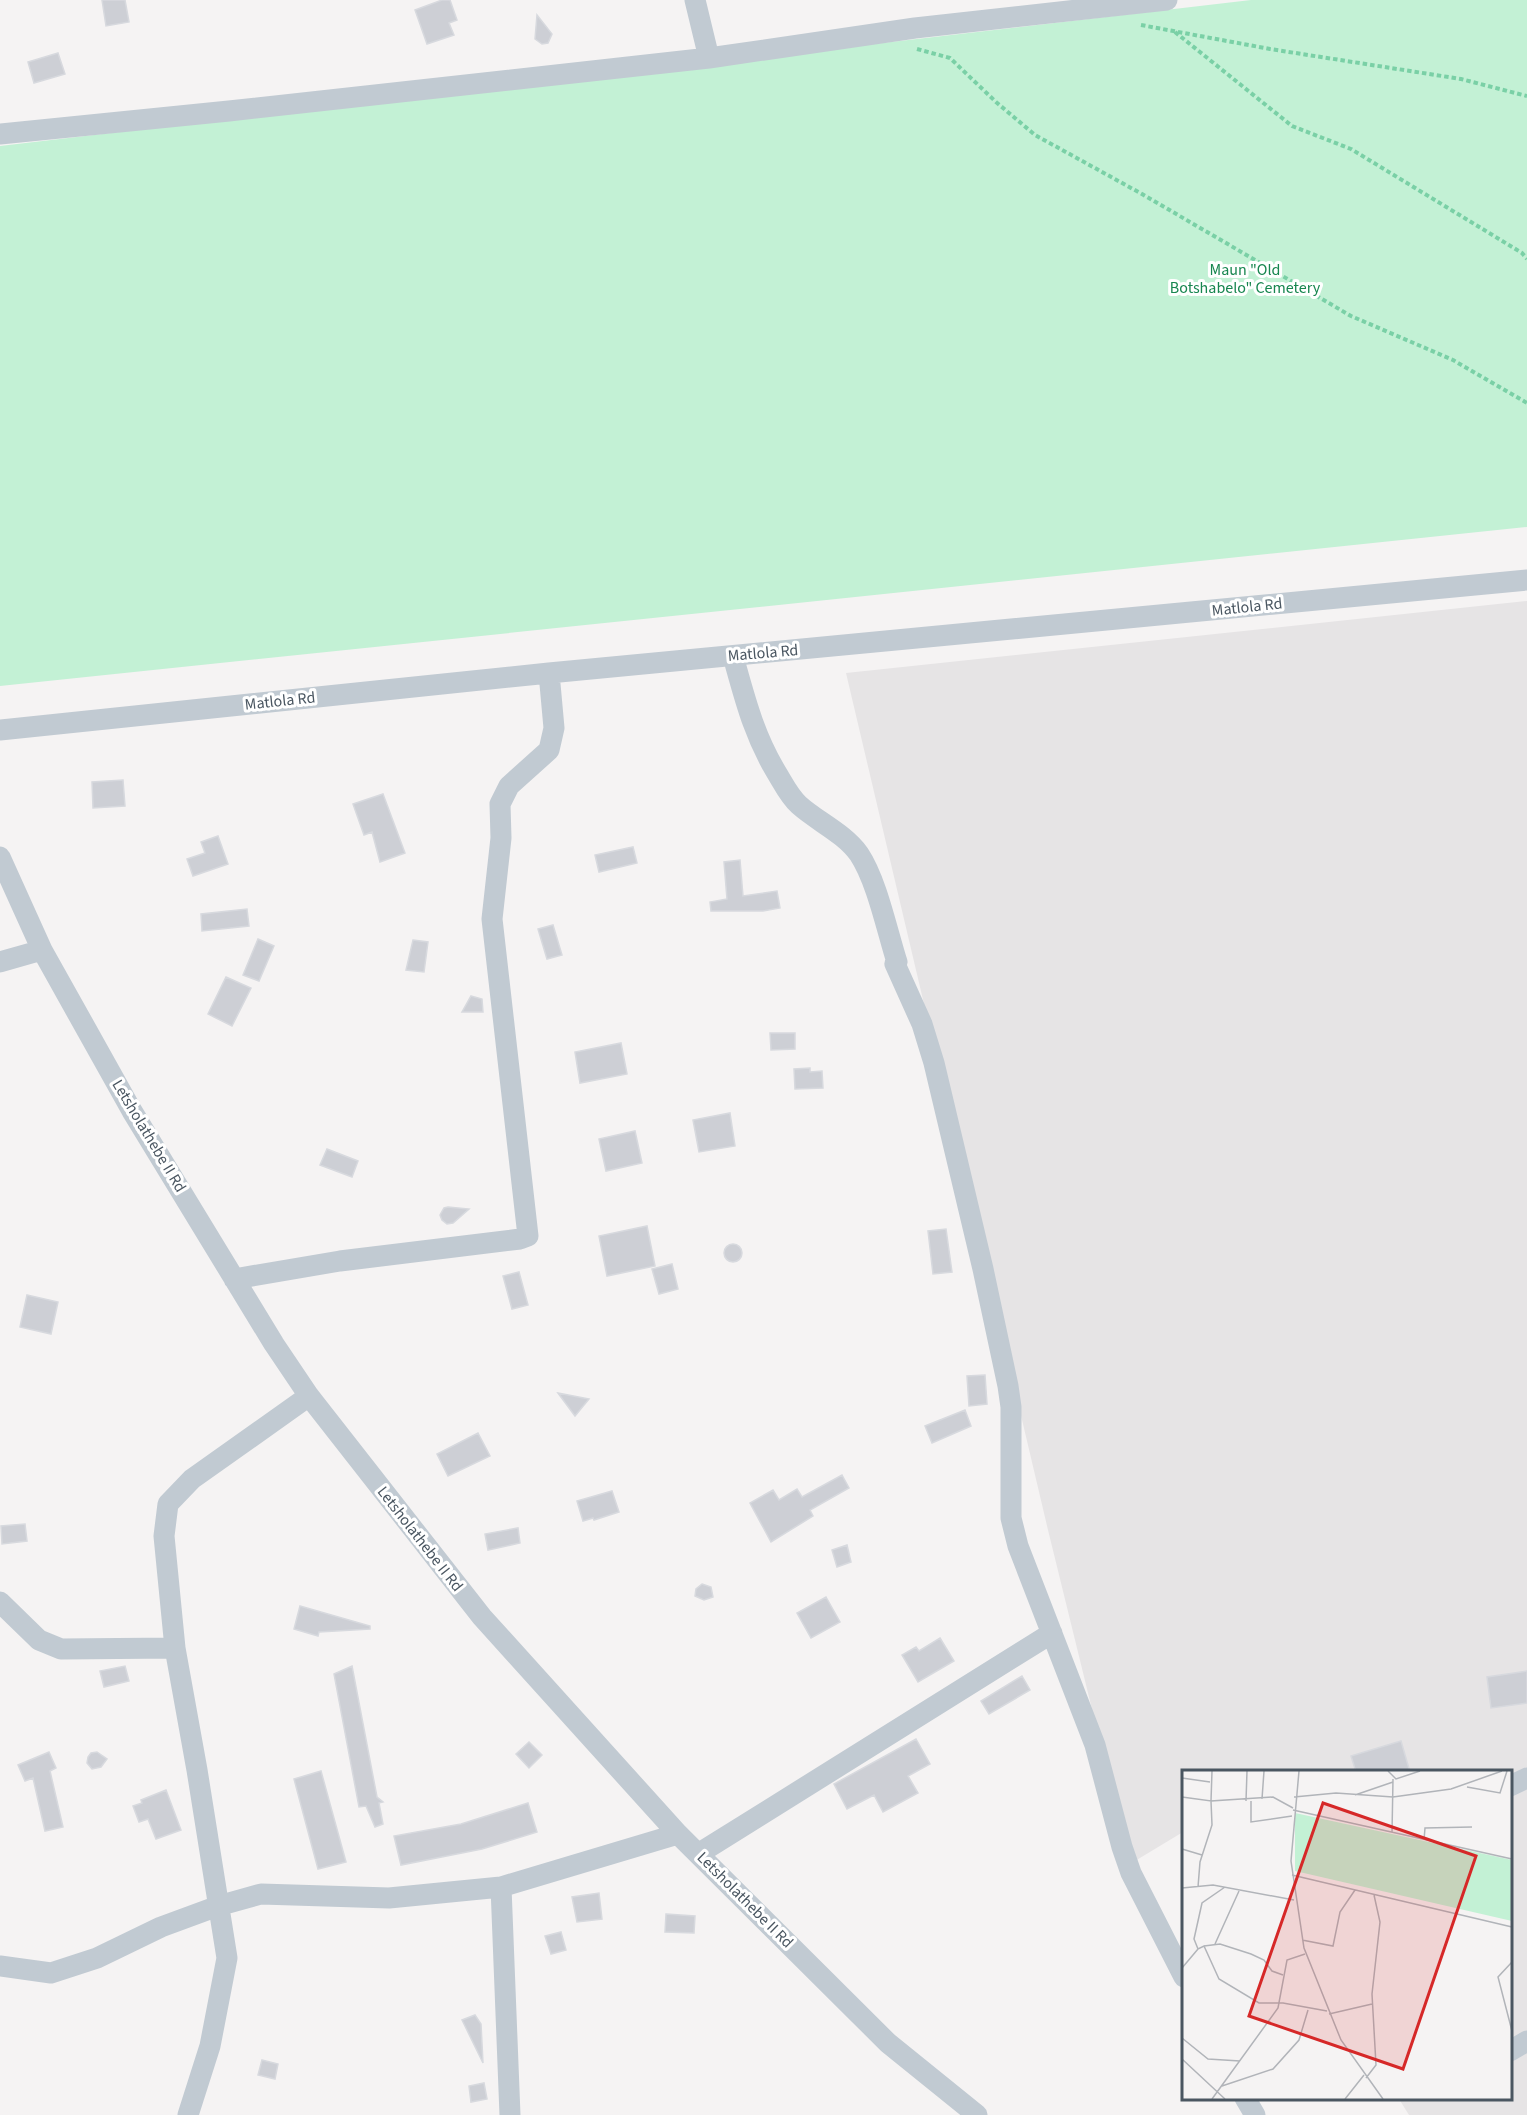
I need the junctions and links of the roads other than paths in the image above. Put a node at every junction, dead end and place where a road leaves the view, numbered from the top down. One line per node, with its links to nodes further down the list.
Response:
1 (695, 0): 4 (street)
2 (1167, 0): 3 (street)
3 (1012, 9): 4 (street)
4 (709, 58): 5 (street)
5 (0, 134)
6 (1527, 580): 7 (street, Matlola Rd)
7 (733, 656): 8 (street, Matlola Rd); 16 (street)
8 (549, 673): 9 (street, Matlola Rd); 13 (street)
9 (0, 730)
10 (0, 857): 11 (street, Letsholathebe II Rd)
11 (42, 950): 12 (street); 13 (street, Letsholathebe II Rd)
12 (0, 962)
13 (234, 1279): 14 (street, Letsholathebe II Rd)
14 (309, 1396): 17 (street); 20 (street, Letsholathebe II Rd)
15 (0, 1602): 17 (street)
16 (1052, 1633): 21 (street); 25 (street)
17 (175, 1648): 23 (street)
18 (1527, 1778): 19 (street)
19 (1512, 1785)
20 (678, 1834): 21 (street, Letsholathebe II Rd); 22 (street)
21 (698, 1854): 31 (street, Letsholathebe II Rd)
22 (501, 1887): 23 (street); 30 (street)
23 (219, 1906): 24 (street); 29 (street)
24 (0, 1966)
25 (1182, 1973)
26 (1527, 2041): 27 (street)
27 (1512, 2050)
28 (1246, 2100): 32 (street)
29 (188, 2115)
30 (510, 2115)
31 (977, 2115)
32 (1254, 2115)

